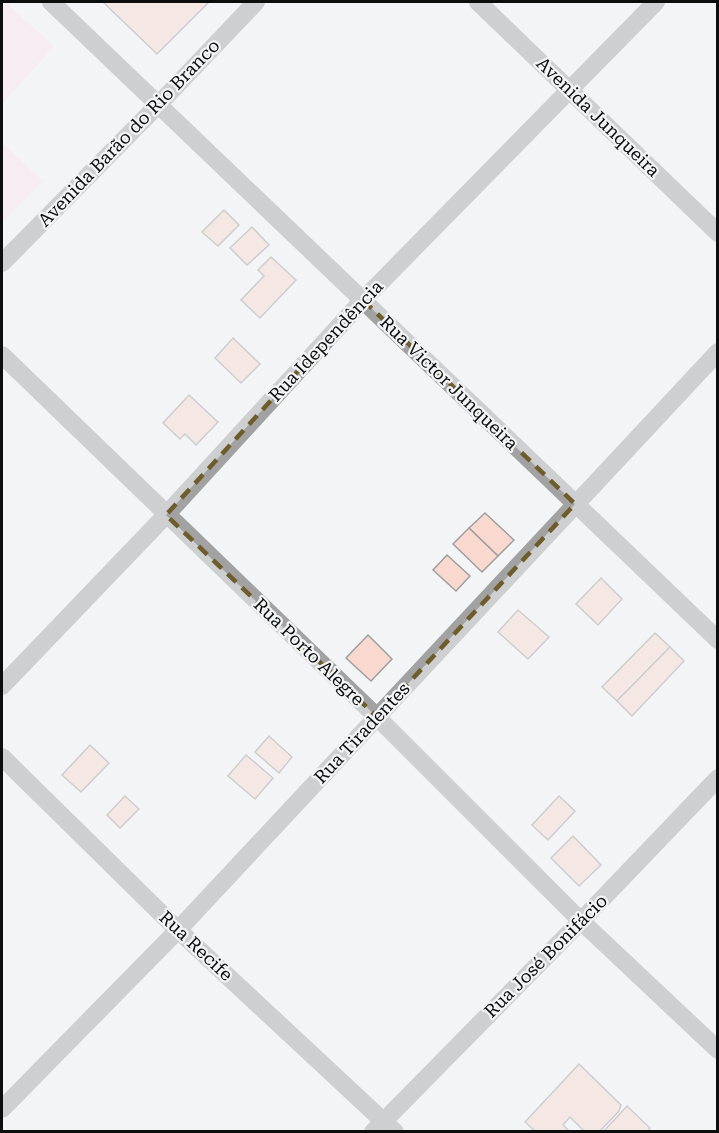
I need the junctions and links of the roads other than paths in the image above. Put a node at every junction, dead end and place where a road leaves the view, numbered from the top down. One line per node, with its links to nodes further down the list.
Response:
1 (51, 2): 6 (street, Rua Victor Junqueira)
2 (256, 2): 6 (street, Avenida Barão do Rio Branco)
3 (478, 2): 5 (street, Avenida Junqueira)
4 (656, 2): 5 (street, Rua Idependência)
5 (570, 89): 7 (street, Avenida Junqueira); 9 (street, Rua Idependência)
6 (158, 105): 8 (street, Avenida Barão do Rio Branco); 9 (street, Rua Victor Junqueira)
7 (717, 233)
8 (2, 263)
9 (363, 300): 12 (street, Rua Victor Junqueira); 13 (street, Rua Idependência)
10 (717, 352): 12 (street, Rua Tiradentes)
11 (2, 355): 13 (street, Rua Porto Alegre)
12 (574, 504): 14 (street, Rua Victor Junqueira); 16 (street, Rua Tiradentes)
13 (166, 515): 15 (street, Rua Idependência); 16 (street, Rua Porto Alegre)
14 (717, 640)
15 (2, 686)
16 (377, 717): 19 (street, Rua Porto Alegre); 20 (street, Rua Tiradentes)
17 (2, 757): 20 (street, Rua Recife)
18 (717, 778): 19 (street, Rua José Bonifácio)
19 (581, 921): 21 (street, Rua Porto Alegre); 23 (street, Rua José Bonifácio)
20 (178, 930): 22 (street, Rua Tiradentes); 23 (street, Rua Recife)
21 (717, 1050)
22 (2, 1109)
23 (384, 1128)

